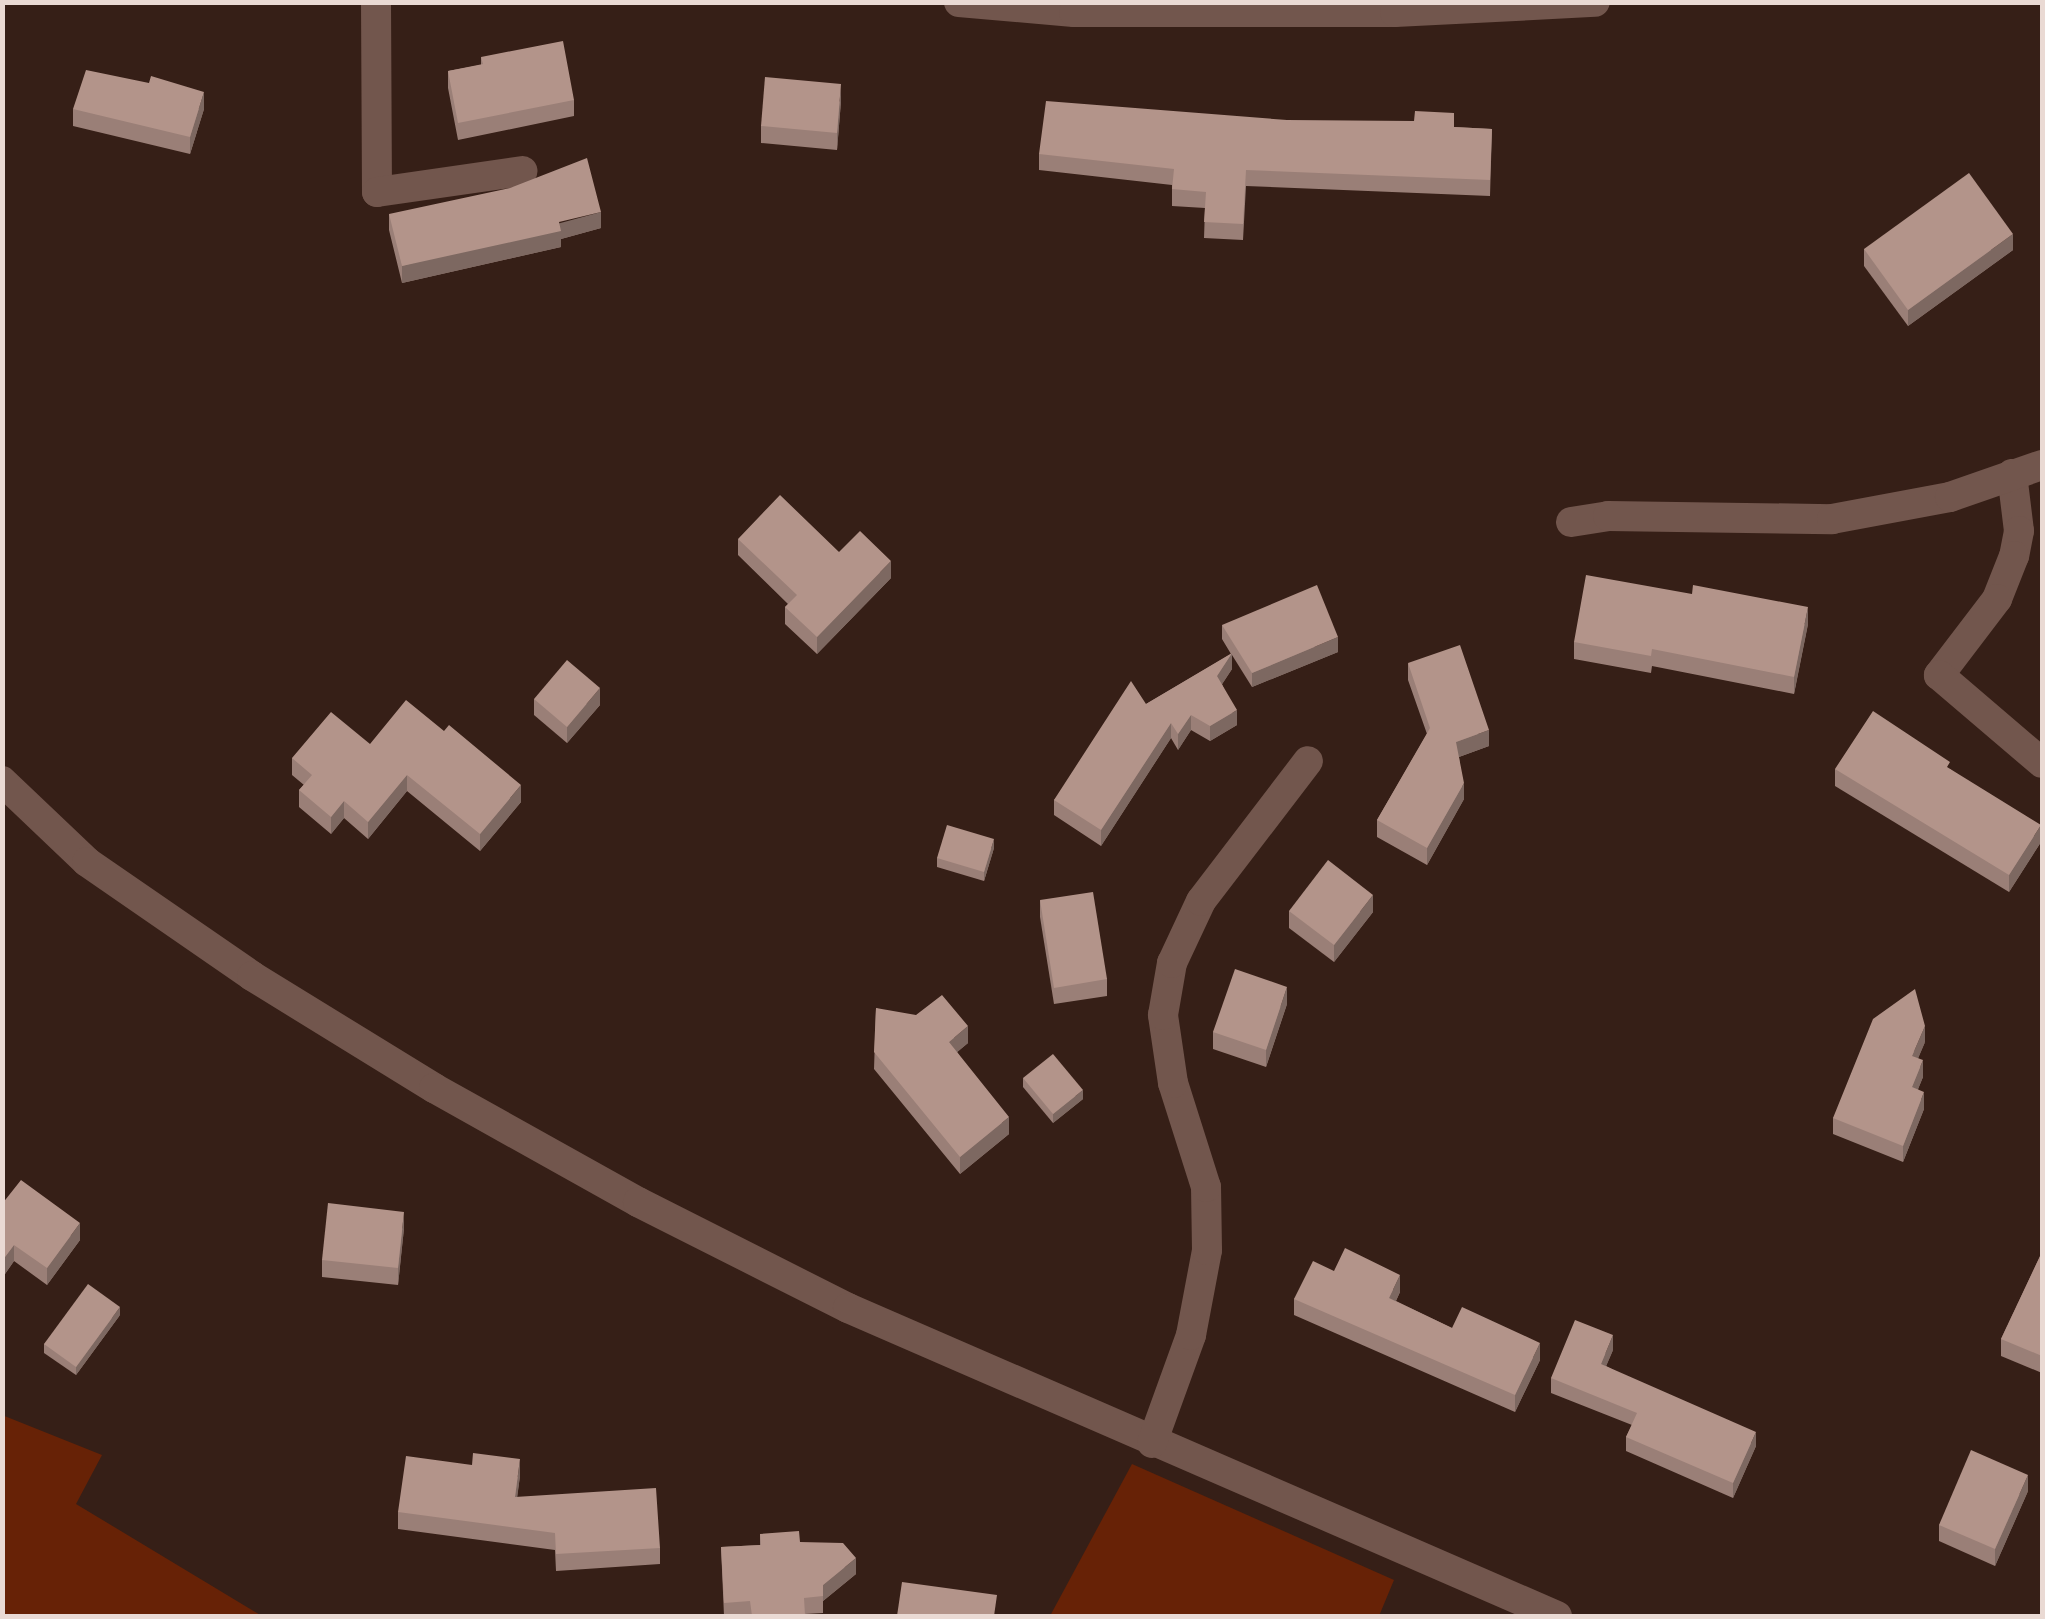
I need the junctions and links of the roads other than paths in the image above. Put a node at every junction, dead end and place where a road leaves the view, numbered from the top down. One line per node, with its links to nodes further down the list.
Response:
1 (376, 2): 4 (street)
2 (959, 2): 3 (street)
3 (1594, 2)
4 (522, 171)
5 (2042, 465): 6 (street)
6 (2012, 474): 7 (street); 9 (street)
7 (1571, 522)
8 (1308, 761): 11 (street)
9 (2042, 763)
10 (2, 781): 11 (street)
11 (1152, 1443): 12 (street)
12 (1557, 1616)

